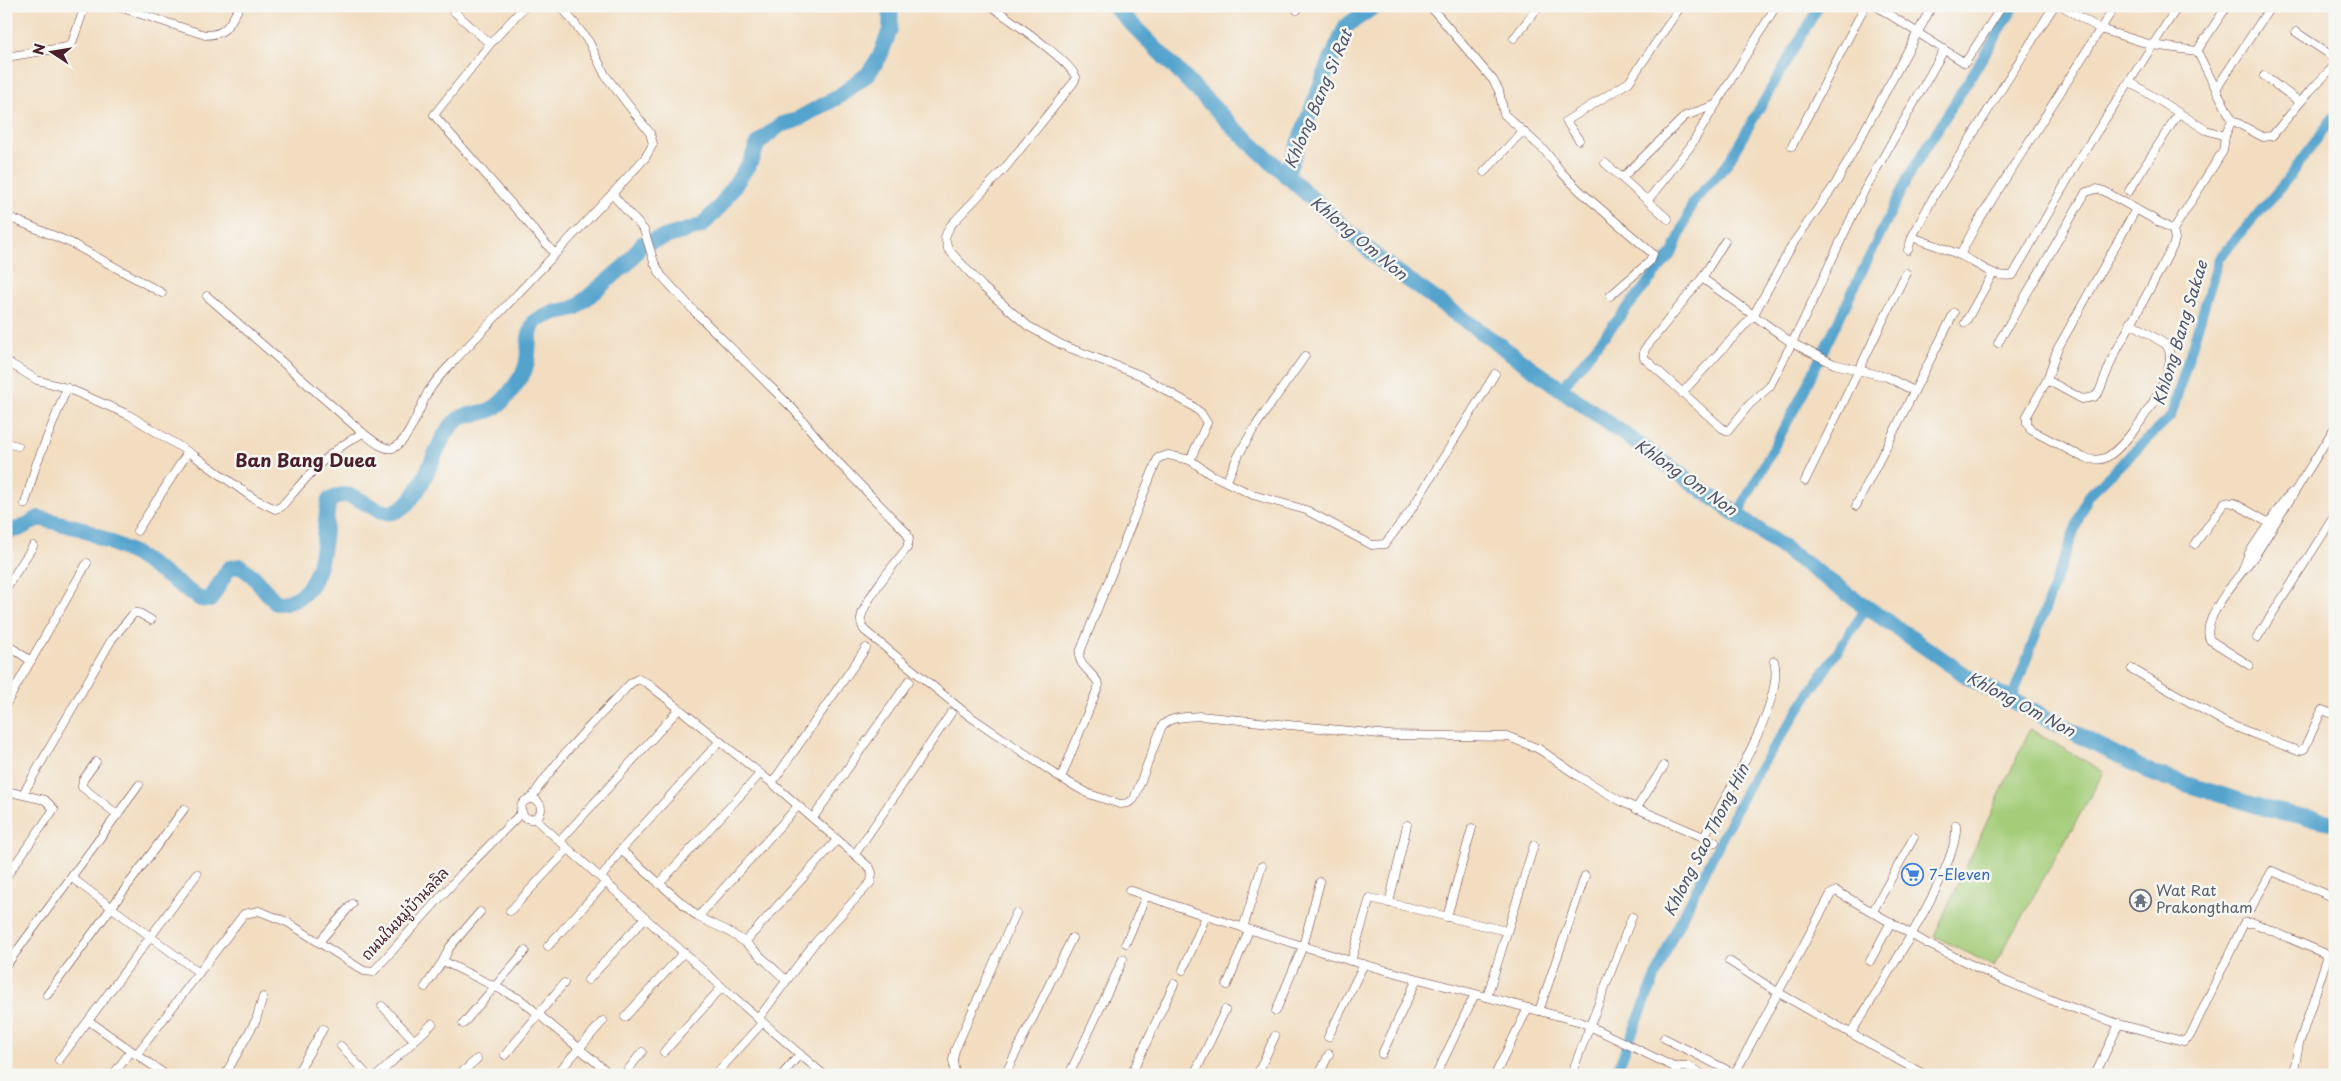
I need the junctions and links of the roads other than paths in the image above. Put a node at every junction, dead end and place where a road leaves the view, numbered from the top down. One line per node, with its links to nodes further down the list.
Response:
1 (85, 6): 30 (street)
2 (116, 6): 3 (street)
3 (240, 6)
4 (448, 6): 26 (street)
5 (525, 6): 26 (street)
6 (560, 6): 48 (street)
7 (991, 6): 84 (street)
8 (1430, 6): 40 (street)
9 (1539, 6): 25 (street)
10 (1681, 6): 42 (street)
11 (1776, 6): 37 (street)
12 (1865, 6): 43 (street)
13 (1876, 6): 23 (street)
14 (1932, 6): 23 (street)
15 (2002, 6): 28 (street)
16 (2054, 6): 54 (street)
17 (2062, 6): 22 (street)
18 (2115, 6): 22 (street)
19 (2178, 6): 27 (street)
20 (2227, 6): 29 (street)
21 (2271, 6): 35 (street)
22 (2100, 29): 27 (street); 58 (street)
23 (1916, 31): 28 (street); 66 (street)
24 (2296, 32): 31 (street)
25 (1514, 38)
26 (490, 44): 57 (street)
27 (2152, 45): 29 (street); 34 (street)
28 (1944, 50): 69 (street)
29 (2196, 52): 35 (street)
30 (6, 57)
31 (2335, 58)
32 (2335, 65): 36 (street)
33 (2264, 76): 36 (street)
34 (2130, 82): 38 (street); 59 (street)
35 (2216, 89): 39 (street)
36 (2300, 102): 39 (street)
37 (1715, 105): 46 (street); 49 (street)
38 (2178, 114): 41 (street); 47 (street)
39 (2232, 120): 41 (street)
40 (1522, 132): 45 (street); 64 (street)
41 (2225, 136): 53 (street)
42 (1579, 140)
43 (1792, 146)
44 (1605, 163): 46 (street)
45 (1484, 172)
46 (1622, 178): 49 (street)
47 (2129, 191)
48 (612, 194): 57 (street); 115 (street)
49 (1648, 200): 52 (street)
50 (2136, 209): 53 (street); 70 (street); 75 (street)
51 (6, 216): 62 (street)
52 (1668, 219)
53 (2173, 230): 67 (street)
54 (1912, 237): 56 (street); 58 (street)
55 (1725, 241): 61 (street)
56 (1908, 250)
57 (554, 253): 80 (street)
58 (1960, 255): 59 (street)
59 (1993, 273): 68 (street)
60 (1906, 274): 73 (street)
61 (1702, 278): 66 (street); 78 (street)
62 (162, 293)
63 (207, 296): 80 (street)
64 (1610, 296)
65 (1954, 313): 77 (street)
66 (1752, 316): 69 (street); 78 (street)
67 (2130, 322): 75 (street); 75 (street)
68 (1964, 323)
69 (1792, 343): 73 (street); 78 (street)
70 (1998, 343)
71 (1305, 356): 85 (street)
72 (6, 361): 76 (street)
73 (1859, 371): 77 (street); 86 (street)
74 (1495, 374): 85 (street)
75 (2047, 380)
76 (67, 388): 83 (street); 88 (street)
77 (1914, 391): 89 (street)
78 (1682, 393)
79 (2335, 427): 87 (street)
80 (362, 433): 83 (street)
81 (6, 443): 82 (street)
82 (18, 446)
83 (188, 452): 92 (street)
84 (1190, 460): 85 (street); 115 (street)
85 (1227, 480)
86 (1805, 481)
87 (2293, 492): 91 (street); 96 (street)
88 (25, 504)
89 (1856, 506)
90 (2335, 515): 99 (street)
91 (2269, 523): 93 (street); 96 (street)
92 (137, 531)
93 (2195, 544)
94 (33, 546): 97 (street)
95 (87, 563): 102 (street)
96 (2242, 570): 104 (street)
97 (6, 588)
98 (150, 620): 119 (street)
99 (2257, 638)
100 (6, 644): 102 (street)
101 (866, 648): 116 (street)
102 (31, 661): 107 (street)
103 (1774, 661): 131 (street)
104 (2249, 665)
105 (2132, 669): 110 (street)
106 (909, 681): 127 (street)
107 (6, 704)
108 (679, 709): 111 (street); 120 (street); 134 (street)
109 (951, 713): 139 (street)
110 (2335, 715)
111 (719, 742): 114 (street); 138 (street)
112 (96, 762): 125 (street)
113 (1664, 766): 123 (street)
114 (760, 774): 116 (street); 147 (street)
115 (1061, 778): 123 (street)
116 (772, 783): 121 (street)
117 (139, 786): 125 (street)
118 (6, 791): 119 (street)
119 (23, 794): 143 (street)
120 (531, 799): 124 (street); 126 (street)
121 (798, 806): 127 (street); 160 (street)
122 (184, 809): 153 (street)
123 (1636, 809): 131 (street)
124 (522, 812): 126 (street); 170 (street, ถนนในหมู่บ้านลลิล)
125 (118, 815): 144 (street)
126 (534, 818): 134 (street)
127 (813, 818): 133 (street)
128 (1407, 825): 151 (street)
129 (1956, 825): 167 (street)
130 (1472, 828): 161 (street)
131 (1704, 837): 135 (street)
132 (1914, 837): 156 (street)
133 (837, 840): 139 (street); 171 (street)
134 (560, 841): 137 (street)
135 (1715, 842)
136 (1534, 845): 166 (street)
137 (568, 849): 145 (street); 155 (street)
138 (621, 850): 145 (street); 147 (street)
139 (855, 854): 189 (street)
140 (1262, 866): 165 (street)
141 (197, 874): 168 (street)
142 (1585, 876): 205 (street)
143 (6, 877)
144 (72, 878): 153 (street); 183 (street)
145 (603, 880): 163 (street); 173 (street)
146 (1320, 882): 174 (street)
147 (660, 884): 160 (street)
148 (1129, 890): 149 (street)
149 (1146, 896): 159 (street); 172 (street)
150 (2335, 898): 154 (street)
151 (1389, 902): 161 (street); 180 (street)
152 (352, 904): 170 (street)
153 (112, 908): 168 (street); 198 (street)
154 (2251, 908)
155 (510, 911)
156 (1873, 911): 164 (street); 196 (street)
157 (480, 912): 179 (street)
158 (1016, 913): 247 (street)
159 (1206, 916): 165 (street); 185 (street)
160 (698, 917): 171 (street)
161 (1447, 917): 166 (street)
162 (1632, 917): 214 (street)
163 (645, 918): 176 (street); 188 (street)
164 (1891, 922): 167 (street); 181 (street)
165 (1246, 929): 174 (street); 192 (street)
166 (1506, 931): 200 (street)
167 (1911, 934): 213 (street); 216 (street)
168 (150, 938): 186 (street); 208 (street)
169 (1072, 938): 248 (street)
170 (320, 942): 186 (street, ถนนในหมู่บ้านลลิล)
171 (745, 942): 189 (street)
172 (1126, 942)
173 (548, 946)
174 (1303, 946): 180 (street); 204 (street)
175 (525, 951): 193 (street)
176 (684, 952): 195 (street); 207 (street)
177 (2331, 957): 213 (street); 260 (street)
178 (1123, 959): 249 (street)
179 (443, 961): 193 (street); 194 (street)
180 (1351, 961): 184 (street)
181 (1870, 961)
182 (1729, 962): 196 (street)
183 (8, 963)
184 (1364, 964): 187 (street); 218 (street)
185 (1183, 970)
186 (198, 972): 225 (street, ถนนในหมู่บ้านลลิล)
187 (1417, 979): 197 (street); 228 (street)
188 (588, 980)
189 (786, 980): 210 (street)
190 (564, 983): 206 (street)
191 (1174, 984): 250 (street)
192 (1226, 985)
193 (493, 986): 206 (street); 212 (street)
194 (425, 987)
195 (722, 988): 210 (street); 224 (street)
196 (1779, 993): 216 (street); 233 (street)
197 (1475, 994): 200 (street); 254 (street)
198 (46, 995)
199 (263, 997): 236 (street)
200 (1487, 997): 202 (street)
201 (382, 1006): 220 (street)
202 (1528, 1008): 205 (street); 255 (street)
203 (1225, 1010): 251 (street)
204 (1276, 1011)
205 (1539, 1011): 214 (street)
206 (538, 1013): 222 (street); 229 (street)
207 (625, 1017)
208 (89, 1021): 225 (street); 231 (street)
209 (603, 1021): 222 (street)
210 (760, 1021): 226 (street); 244 (street)
211 (432, 1024): 220 (street)
212 (463, 1024)
213 (2119, 1024): 259 (street)
214 (1591, 1026): 232 (street); 256 (street)
215 (322, 1029): 237 (street)
216 (1851, 1033): 258 (street)
217 (1275, 1036): 252 (street)
218 (1328, 1037)
219 (1664, 1038): 233 (street)
220 (414, 1040): 239 (street)
221 (341, 1046): 238 (street)
222 (580, 1049): 241 (street); 242 (street)
223 (642, 1052): 243 (street)
224 (664, 1052)
225 (134, 1053): 234 (street, ถนนในหมู่บ้านลลิล); 235 (street)
226 (800, 1054): 245 (street); 246 (street)
227 (1328, 1054): 253 (street)
228 (1382, 1054)
229 (505, 1055)
230 (477, 1059): 240 (street)
231 (59, 1060)
232 (1676, 1071): 257 (street)
233 (1734, 1074)
234 (113, 1075)
235 (166, 1075)
236 (225, 1075)
237 (296, 1075)
238 (366, 1075)
239 (378, 1075)
240 (459, 1075)
241 (556, 1075)
242 (611, 1075)
243 (624, 1075)
244 (715, 1075)
245 (782, 1075)
246 (824, 1075)
247 (955, 1075)
248 (1005, 1075)
249 (1069, 1075)
250 (1131, 1075)
251 (1194, 1075)
252 (1257, 1075)
253 (1319, 1075)
254 (1436, 1075)
255 (1495, 1075)
256 (1571, 1075)
257 (1703, 1075)
258 (1925, 1075)
259 (2095, 1075)
260 (2294, 1075)

